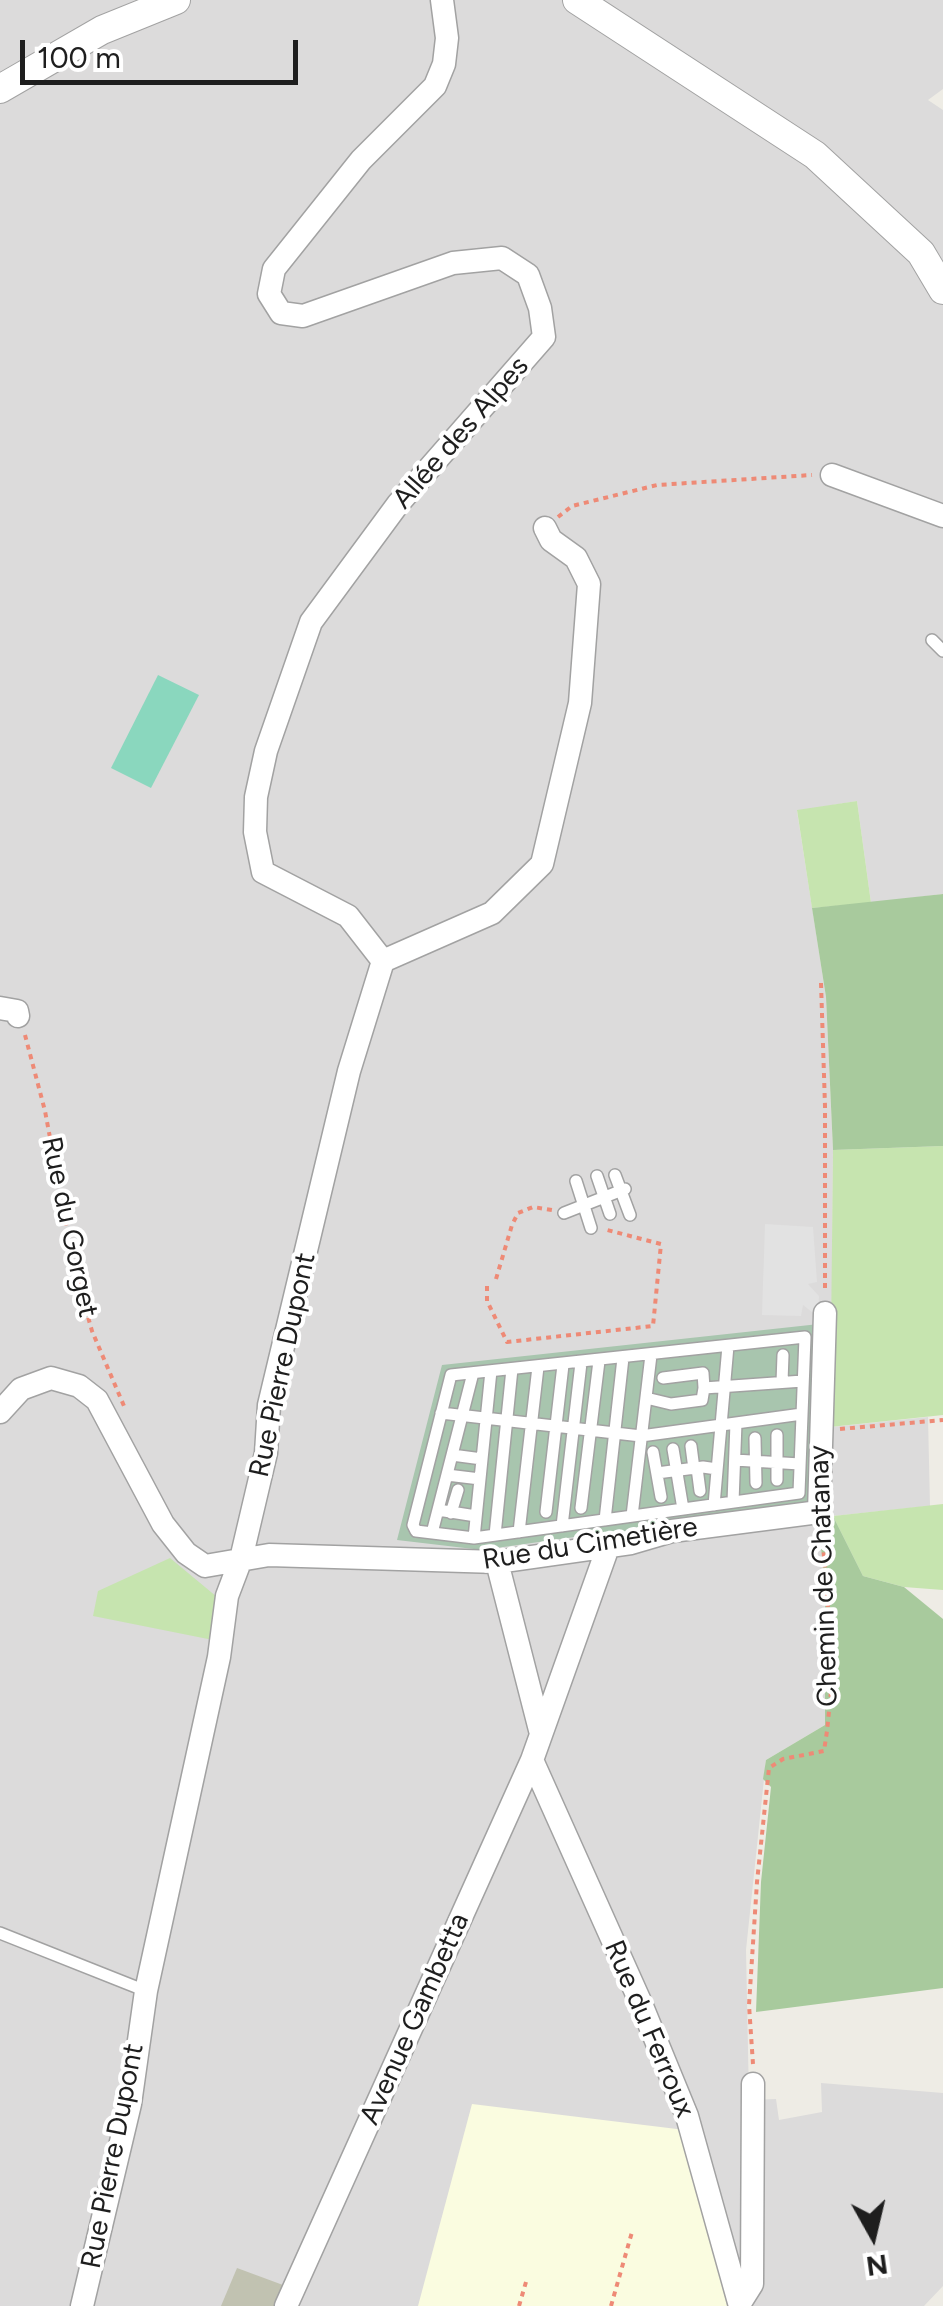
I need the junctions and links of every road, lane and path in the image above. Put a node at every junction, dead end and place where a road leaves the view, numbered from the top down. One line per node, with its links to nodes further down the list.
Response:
1 (176, 0): 4 (street)
2 (442, 0): 11 (street, Allée des Alpes)
3 (578, 0): 5 (street)
4 (0, 88)
5 (943, 290)
6 (832, 474): 7 (street); 8 (path)
7 (943, 516)
8 (545, 528): 11 (street)
9 (932, 640): 10 (lane)
10 (943, 651)
11 (383, 962): 101 (street, Rue Pierre Dupont)
12 (821, 983): 26 (path)
13 (9, 1012): 48 (path, Rue du Gorget)
14 (615, 1175): 17 (lane)
15 (597, 1176): 18 (lane)
16 (576, 1181): 19 (lane)
17 (623, 1190): 18 (lane); 22 (lane)
18 (604, 1197): 19 (lane); 21 (lane)
19 (584, 1205): 20 (lane); 23 (lane)
20 (564, 1213): 24 (path)
21 (610, 1214)
22 (630, 1215)
23 (597, 1228): 25 (path)
24 (496, 1279)
25 (487, 1286)
26 (825, 1313): 58 (street, Chemin de Chatanay)
27 (728, 1346): 28 (lane); 39 (lane); 41 (lane)
28 (651, 1355): 30 (lane); 43 (lane)
29 (783, 1355): 40 (lane)
30 (624, 1358): 31 (lane); 59 (lane)
31 (598, 1361): 32 (lane); 57 (lane)
32 (581, 1363): 33 (lane); 56 (lane)
33 (563, 1364): 34 (lane); 55 (lane)
34 (538, 1367): 35 (lane); 52 (lane)
35 (512, 1369): 36 (lane); 50 (lane)
36 (492, 1371): 37 (lane); 49 (lane)
37 (473, 1372): 45 (lane); 47 (lane)
38 (663, 1378): 42 (lane)
39 (803, 1380): 40 (lane); 46 (lane)
40 (782, 1382): 41 (lane)
41 (724, 1387): 42 (lane); 54 (lane)
42 (704, 1388): 43 (lane)
43 (646, 1398): 62 (lane)
44 (0, 1412): 101 (street, Rue du Cimetière)
45 (442, 1413): 47 (lane); 97 (lane)
46 (802, 1414): 53 (lane); 73 (lane)
47 (462, 1415): 49 (lane); 61 (lane)
48 (128, 1418)
49 (486, 1418): 50 (lane); 64 (lane)
50 (507, 1420): 52 (lane); 98 (lane)
51 (943, 1420): 58 (path)
52 (532, 1423): 55 (lane); 96 (lane)
53 (736, 1423): 54 (lane); 70 (lane)
54 (721, 1425): 62 (lane); 75 (lane)
55 (556, 1426): 56 (lane); 90 (lane)
56 (574, 1428): 57 (lane); 95 (lane)
57 (590, 1430): 59 (lane); 87 (lane)
58 (820, 1431): 91 (street, Chemin de Chatanay)
59 (615, 1433): 62 (lane); 94 (lane)
60 (776, 1435): 72 (lane)
61 (456, 1436): 64 (lane); 68 (lane)
62 (641, 1436): 93 (lane)
63 (755, 1438): 71 (lane)
64 (484, 1440): 69 (lane)
65 (691, 1446): 74 (lane)
66 (673, 1449): 76 (lane)
67 (653, 1452): 77 (lane)
68 (452, 1456): 69 (lane); 78 (lane)
69 (482, 1459): 79 (lane)
70 (735, 1460): 71 (lane); 85 (lane)
71 (755, 1461): 72 (lane); 81 (lane)
72 (777, 1462): 73 (lane); 80 (lane)
73 (800, 1464): 85 (lane)
74 (695, 1468): 75 (lane); 76 (lane); 83 (lane)
75 (717, 1469): 86 (lane)
76 (676, 1471): 77 (lane); 88 (lane)
77 (657, 1474): 84 (lane)
78 (447, 1475): 79 (lane); 89 (lane)
79 (480, 1479): 92 (lane)
80 (777, 1480)
81 (756, 1483)
82 (458, 1490): 89 (lane)
83 (700, 1491)
84 (661, 1497)
85 (734, 1502): 86 (lane)
86 (714, 1504): 88 (lane)
87 (580, 1508)
88 (683, 1509): 93 (lane)
89 (444, 1512): 92 (lane); 97 (lane)
90 (546, 1512)
91 (819, 1512): 100 (street, Rue du Cimetière); 107 (path, Chemin de Chatanay)
92 (476, 1516): 99 (lane)
93 (630, 1516): 94 (lane); 100 (lane)
94 (603, 1520): 95 (lane); 100 (lane)
95 (562, 1526): 96 (lane)
96 (520, 1532): 98 (lane)
97 (432, 1533): 99 (lane)
98 (495, 1535): 99 (lane)
99 (474, 1538): 102 (lane)
100 (615, 1546): 102 (street, Rue du Cimetière); 103 (street, Avenue Gambetta)
101 (241, 1559): 102 (street, Rue du Cimetière); 106 (street, Rue Pierre Dupont)
102 (487, 1563): 103 (street, Avenue Gambetta)
103 (540, 1730): 104 (street, Avenue Gambetta)
104 (532, 1760): 110 (street, Rue du Ferroux); 112 (street, Avenue Gambetta)
105 (0, 1933): 106 (lane)
106 (146, 1991): 111 (street, Rue Pierre Dupont)
107 (753, 2084): 110 (street)
108 (632, 2232): 114 (path)
109 (526, 2282): 113 (path)
110 (740, 2305)
111 (82, 2306)
112 (286, 2306)
113 (518, 2306)
114 (612, 2306)

